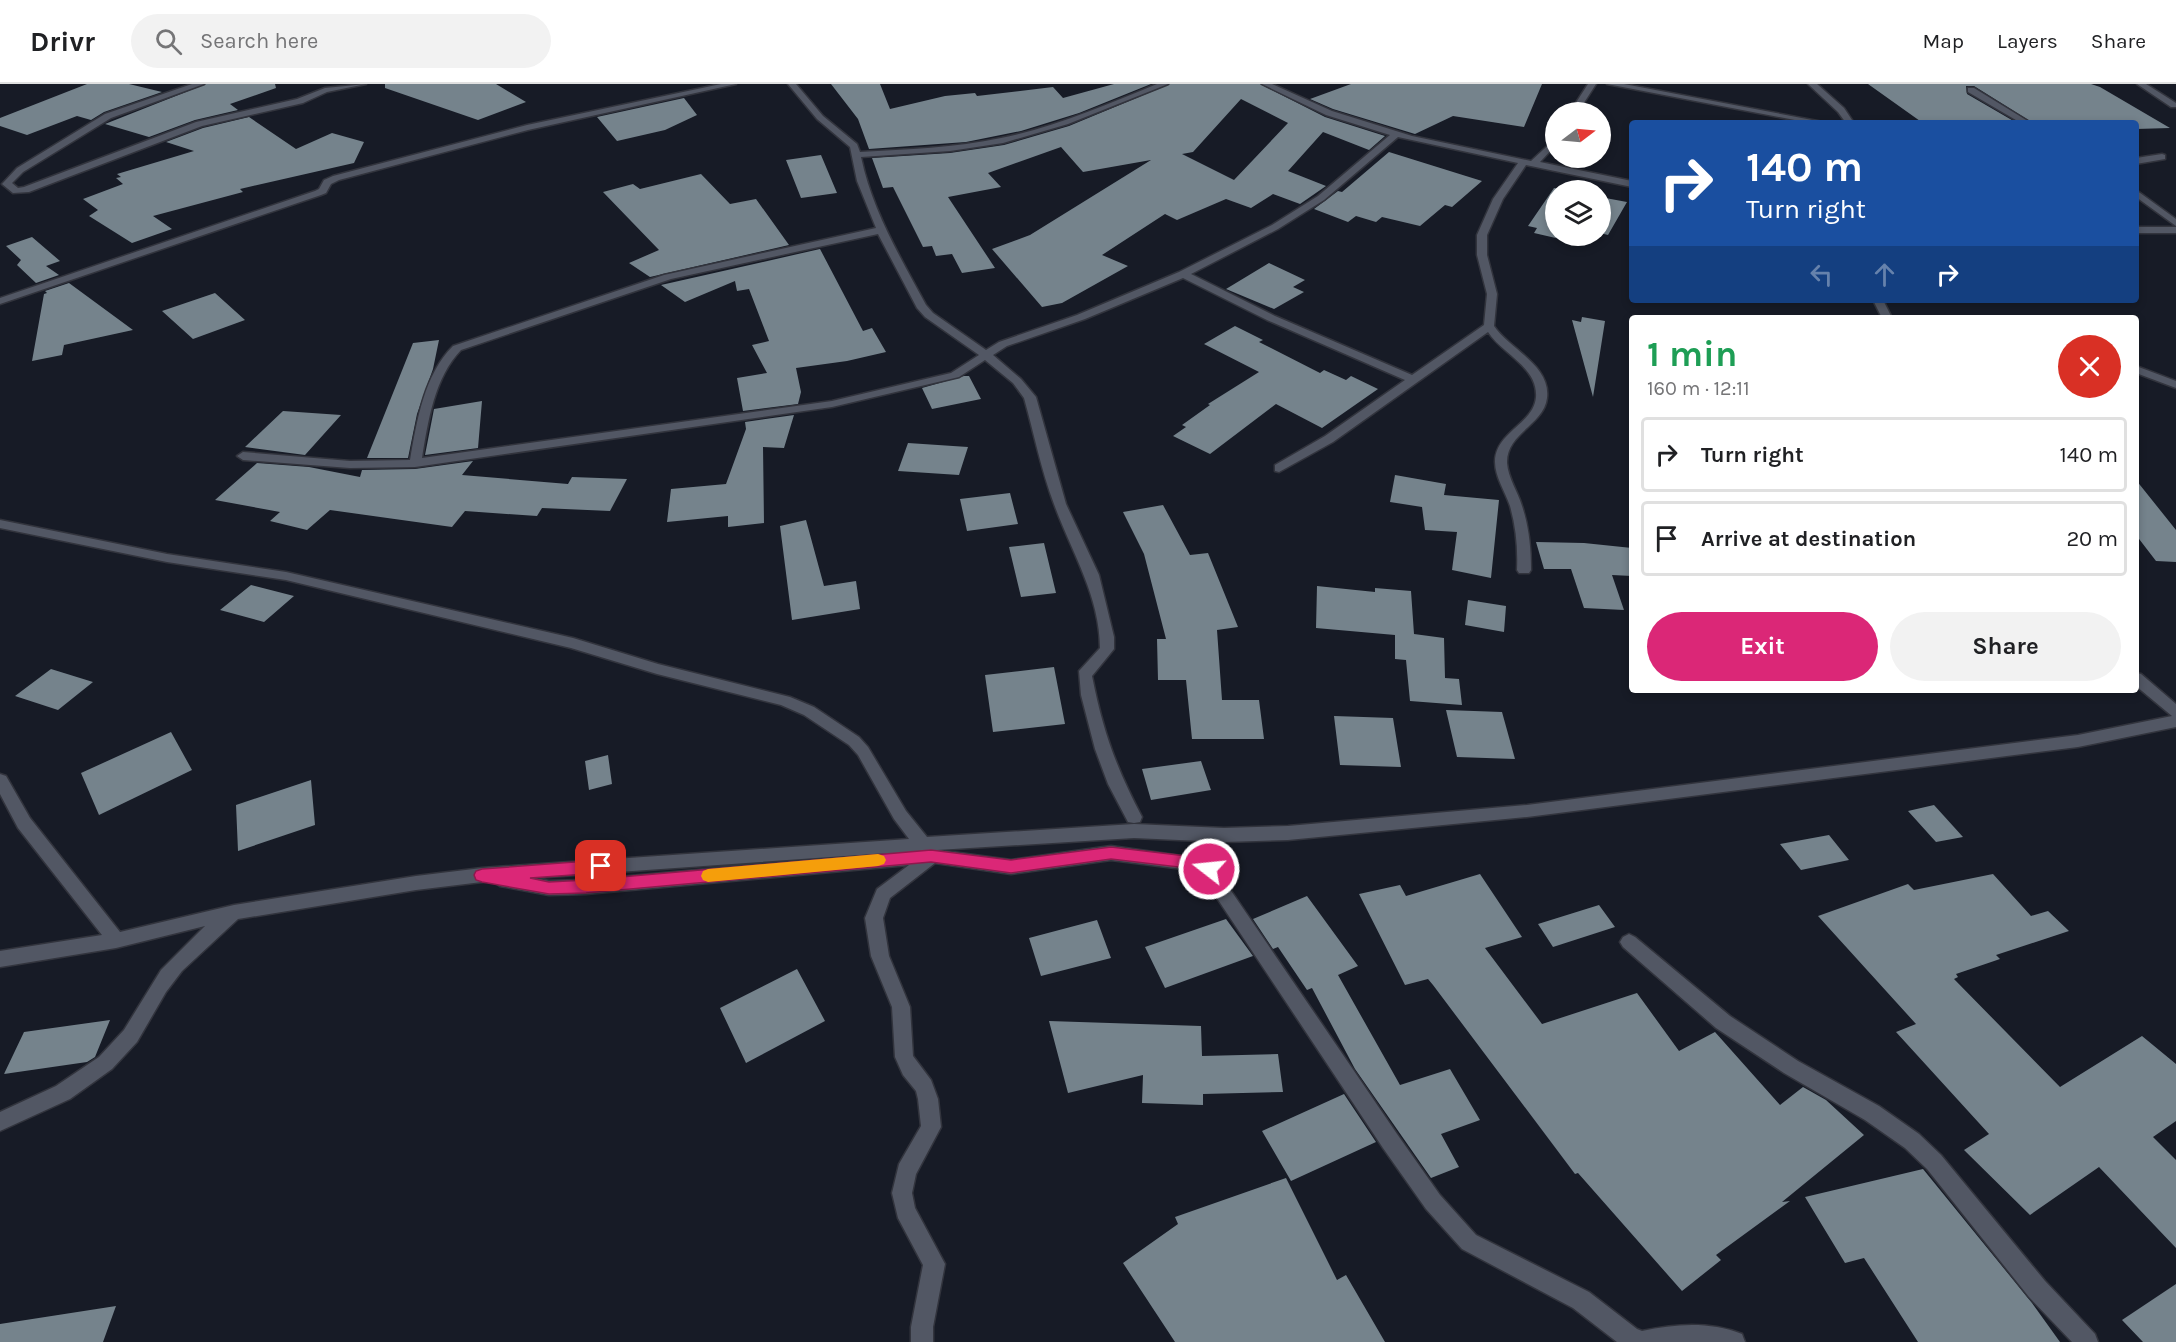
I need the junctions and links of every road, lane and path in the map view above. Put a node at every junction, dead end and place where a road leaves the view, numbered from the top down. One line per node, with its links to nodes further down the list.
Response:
1 (201, 84): 2 (street)
2 (363, 84)
3 (732, 84): 30 (street)
4 (792, 84): 19 (street)
5 (1164, 84): 19 (street)
6 (1266, 84): 17 (street)
7 (1592, 84): 12 (street)
8 (1611, 84): 14 (street)
9 (1812, 84): 15 (street)
10 (2141, 84): 13 (street)
11 (1971, 90): 16 (street)
12 (1580, 102)
13 (2175, 107)
14 (1808, 120)
15 (1848, 120)
16 (2022, 120)
17 (1396, 134): 22 (street); 29 (street)
18 (1545, 149): 22 (street)
19 (857, 155): 26 (street)
20 (2162, 157): 21 (street)
21 (2139, 161)
22 (1528, 163): 23 (street); 31 (street)
23 (1629, 183)
24 (2139, 195): 25 (street)
25 (2176, 223)
26 (881, 230): 32 (street); 37 (street)
27 (2139, 230): 28 (street)
28 (2176, 230)
29 (1184, 274): 32 (street); 34 (street)
30 (0, 301)
31 (1489, 327): 34 (street); 40 (street)
32 (986, 355): 37 (street); 45 (street)
33 (2139, 370): 35 (street)
34 (1413, 380): 38 (street)
35 (2176, 385)
36 (243, 456): 37 (street)
37 (415, 463)
38 (1280, 468)
39 (0, 524): 46 (street)
40 (1524, 570)
41 (2139, 681): 42 (street)
42 (2176, 712)
43 (2176, 722): 46 (street)
44 (0, 780): 48 (street)
45 (1134, 817)
46 (927, 851): 47 (street); 52 (street); 53 (street)
47 (234, 912): 48 (street); 51 (street)
48 (116, 940): 50 (street)
49 (1629, 942): 54 (street)
50 (0, 959)
51 (0, 1122)
52 (922, 1342)
53 (1734, 1342)
54 (2087, 1342)

